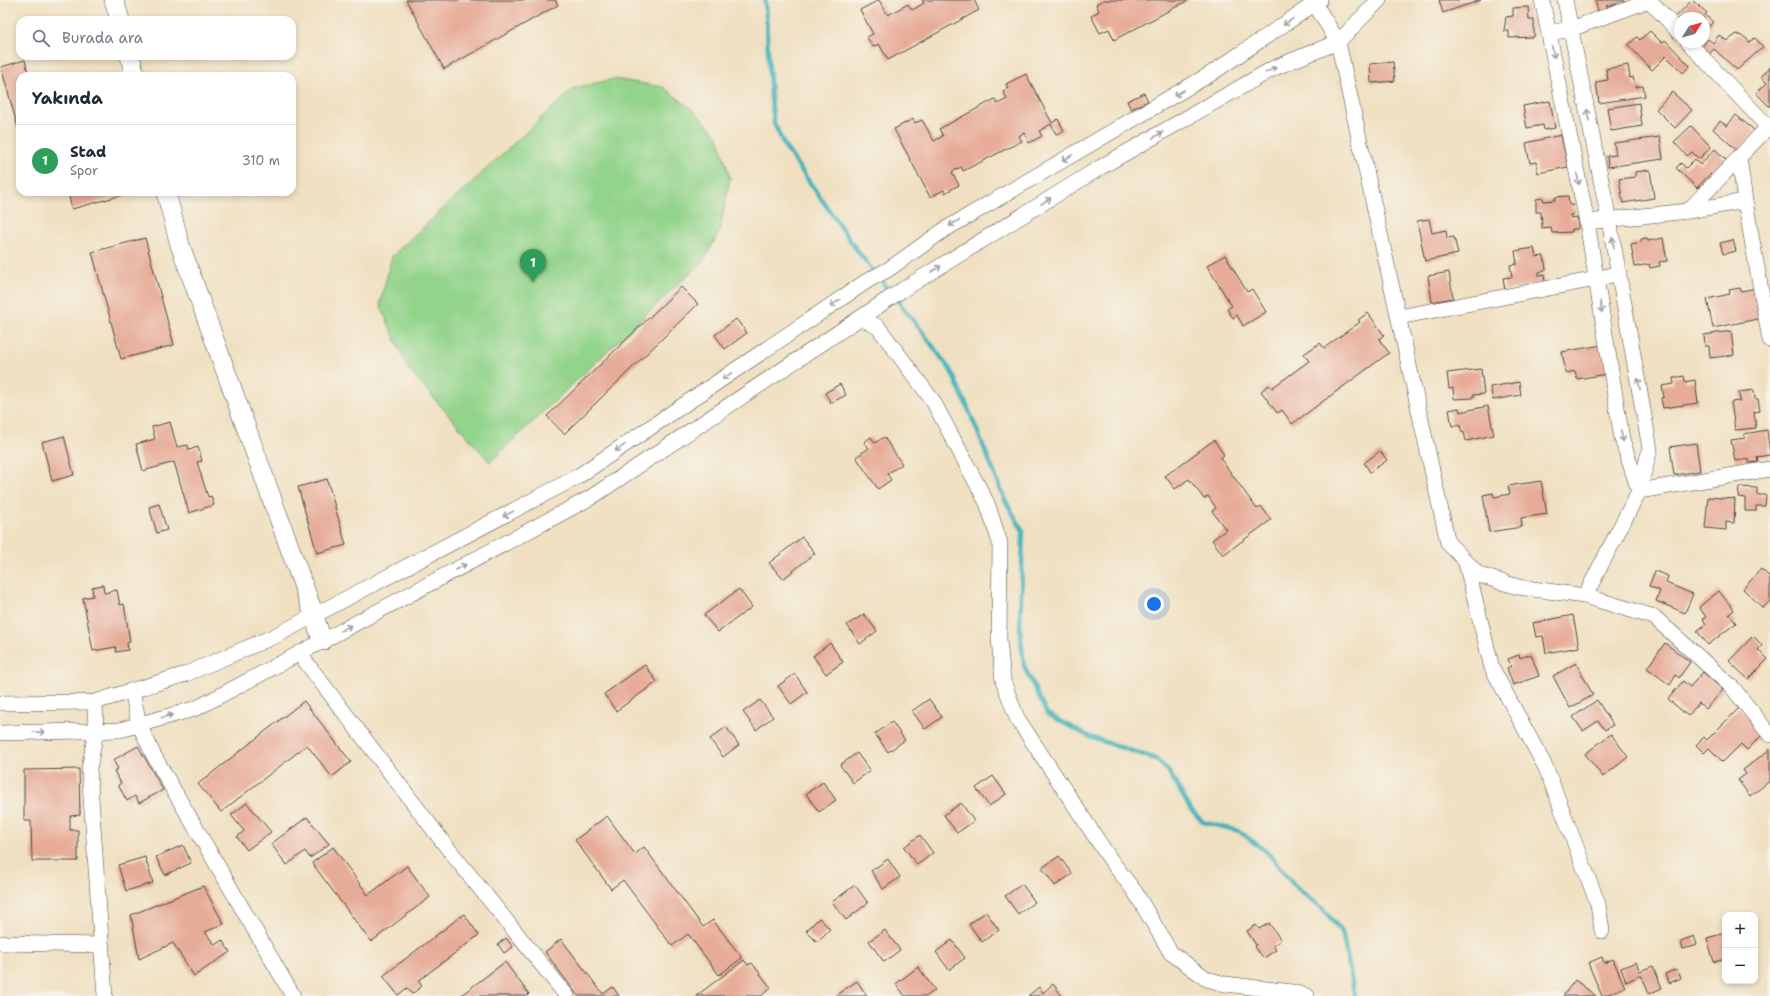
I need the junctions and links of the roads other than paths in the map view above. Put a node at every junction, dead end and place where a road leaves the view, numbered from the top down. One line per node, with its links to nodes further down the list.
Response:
1 (114, 0): 7 (main road)
2 (1379, 0): 11 (street)
3 (1542, 0): 10 (street)
4 (1565, 0): 9 (street)
5 (1650, 0): 8 (street); 9 (street)
6 (1318, 2): 11 (street); 31 (street, one-way to 31)
7 (119, 16)
8 (1674, 26)
9 (1571, 29): 10 (street); 20 (street, one-way to 9)
10 (1549, 33): 21 (street, one-way to 21)
11 (1338, 42): 24 (street); 25 (street, one-way to 11)
12 (1694, 48): 15 (street)
13 (131, 60): 14 (main road)
14 (134, 72)
15 (1769, 127): 16 (street)
16 (1739, 157): 18 (street); 19 (street)
17 (167, 196): 31 (main road)
18 (1745, 201): 19 (street); 26 (street)
19 (1688, 210): 20 (street)
20 (1609, 220): 21 (street); 22 (street, one-way to 20)
21 (1587, 222): 23 (street)
22 (1618, 273): 23 (street); 28 (street, one-way to 22)
23 (1596, 279): 24 (street); 28 (street, one-way to 28)
24 (1398, 317): 29 (street)
25 (862, 318): 32 (street, one-way to 25); 47 (street)
26 (1770, 340)
27 (1770, 469): 28 (street)
28 (1638, 491): 30 (street)
29 (1466, 562): 30 (street); 41 (street)
30 (1585, 596): 40 (street)
31 (314, 615): 32 (main road); 34 (street)
32 (322, 641): 33 (street)
33 (300, 653): 37 (street, one-way to 33); 46 (street)
34 (132, 690): 35 (street); 37 (street)
35 (95, 702): 36 (street); 38 (street)
36 (0, 703)
37 (139, 724): 38 (street); 45 (street)
38 (96, 731): 39 (street, one-way to 38); 43 (street)
39 (0, 733)
40 (1770, 735)
41 (1602, 931)
42 (0, 943): 43 (street)
43 (100, 945): 44 (street)
44 (105, 996)
45 (293, 996)
46 (567, 996)
47 (1307, 996)

